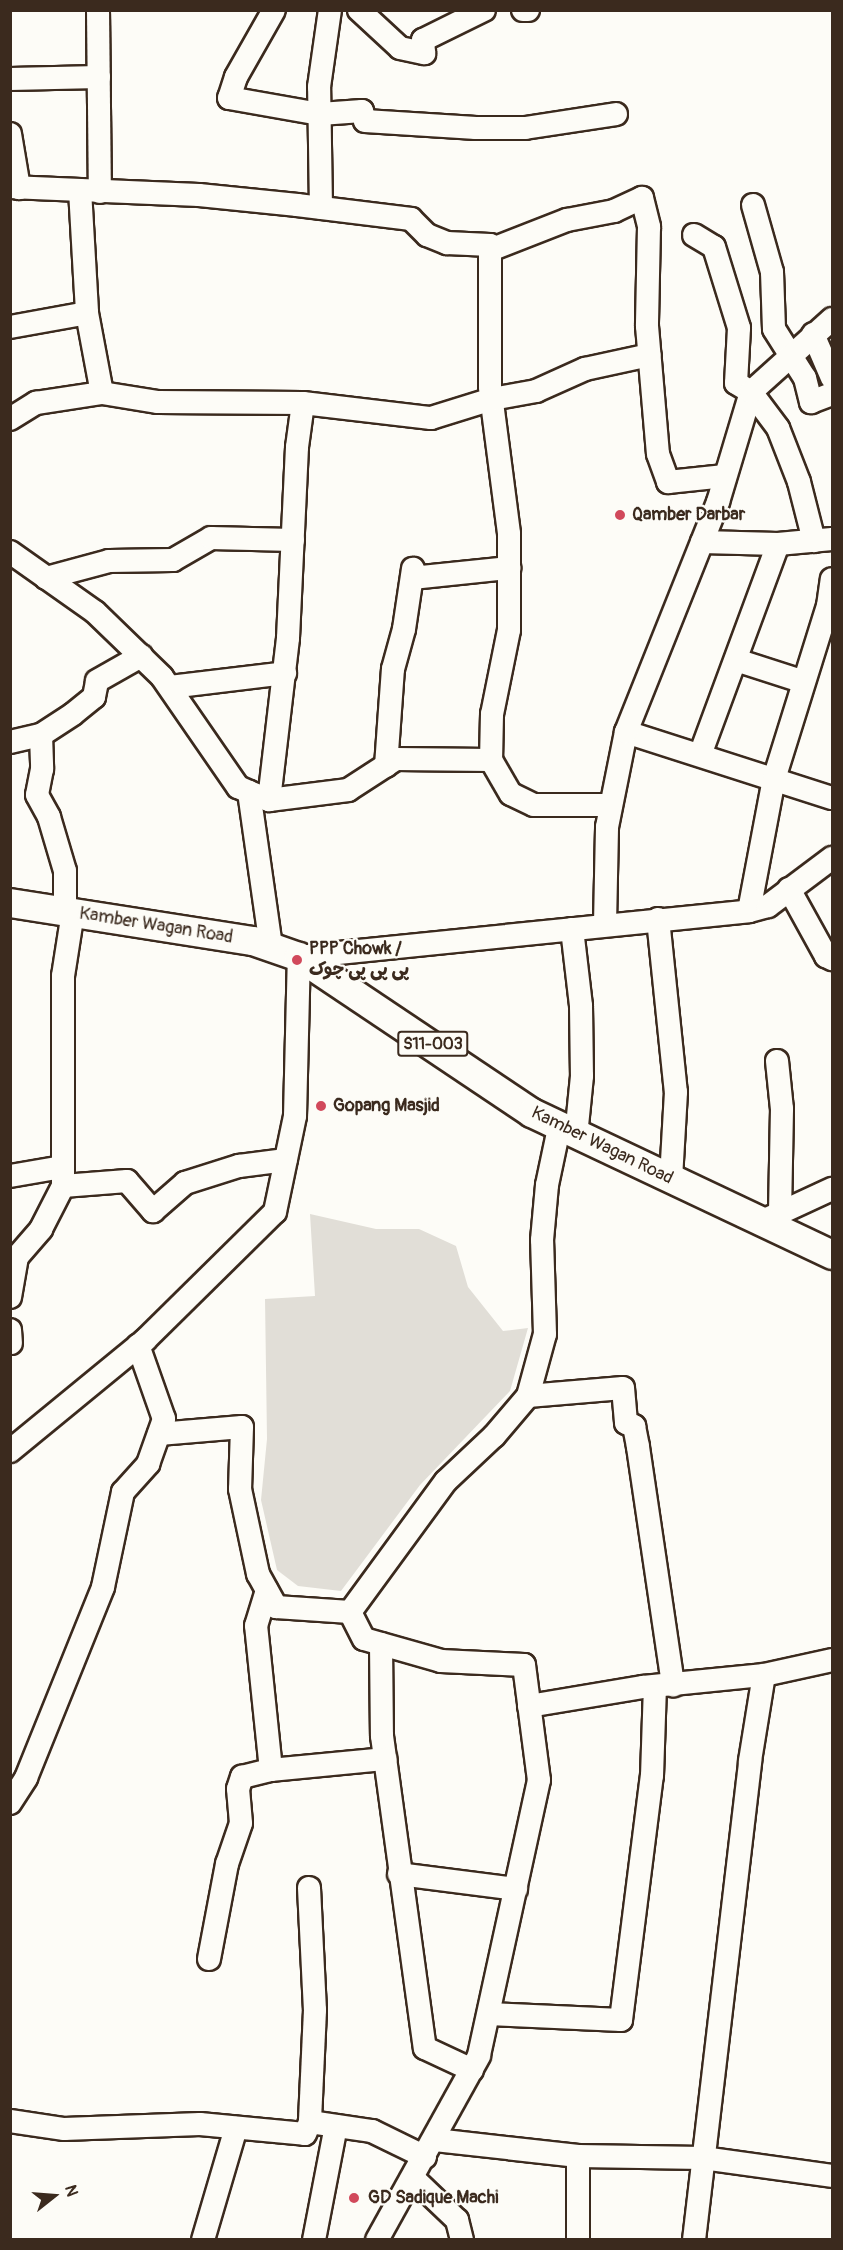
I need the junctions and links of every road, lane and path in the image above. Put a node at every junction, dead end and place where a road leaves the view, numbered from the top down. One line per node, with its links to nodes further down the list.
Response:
1 (98, 10): 8 (street)
2 (274, 10): 10 (street)
3 (330, 10): 10 (street)
4 (360, 10): 5 (street)
5 (484, 10)
6 (523, 10): 7 (street)
7 (528, 10)
8 (99, 77): 9 (street); 14 (street)
9 (10, 78)
10 (320, 114): 11 (street); 16 (street)
11 (616, 114)
12 (10, 134): 13 (street)
13 (15, 188): 14 (street)
14 (90, 191): 16 (street); 19 (street)
15 (753, 205): 23 (street)
16 (321, 208): 18 (street)
17 (694, 234): 22 (street)
18 (490, 250): 25 (street); 31 (street)
19 (87, 313): 21 (street); 29 (street)
20 (832, 319): 24 (street)
21 (10, 327)
22 (739, 328): 23 (street); 28 (street)
23 (774, 328): 26 (street)
24 (813, 334): 26 (street); 27 (street)
25 (649, 355): 31 (street); 34 (street)
26 (792, 355): 28 (street); 30 (street)
27 (832, 378)
28 (752, 392): 34 (street); 36 (street)
29 (102, 393): 32 (street); 33 (street)
30 (832, 394)
31 (492, 399): 32 (street); 40 (street)
32 (303, 403): 35 (street)
33 (10, 419)
34 (725, 476): 37 (street)
35 (293, 540): 41 (street); 45 (street)
36 (823, 540): 38 (street)
37 (702, 543): 38 (street); 48 (street)
38 (778, 544): 44 (street)
39 (10, 552): 41 (street)
40 (509, 568): 52 (street); 53 (street)
41 (46, 578): 43 (street)
42 (832, 579): 46 (street)
43 (141, 656): 47 (street); 49 (street)
44 (735, 660): 46 (street); 51 (street)
45 (285, 674): 47 (street); 57 (street)
46 (804, 682): 54 (street)
47 (170, 687): 55 (street)
48 (626, 732): 51 (street); 58 (street)
49 (41, 735): 50 (street); 63 (street)
50 (10, 742)
51 (700, 756): 54 (street)
52 (490, 760): 53 (street); 58 (street)
53 (386, 766): 57 (street)
54 (774, 779): 56 (street); 62 (street)
55 (249, 792): 57 (street); 67 (street)
56 (832, 798)
57 (270, 800)
58 (611, 805): 65 (street)
59 (832, 858): 60 (street)
60 (789, 889): 62 (street); 69 (street)
61 (10, 903): 63 (main road, Kamber Wagan Road / S11-003)
62 (749, 910): 64 (street)
63 (69, 912): 67 (main road, Kamber Wagan Road / S11-003); 74 (street)
64 (658, 919): 65 (street); 75 (street)
65 (605, 924): 66 (street)
66 (572, 929): 68 (street); 71 (street)
67 (271, 947): 68 (main road, Kamber Wagan Road / S11-003)
68 (299, 957): 71 (main road, Kamber Wagan Road / S11-003); 72 (street)
69 (832, 959)
70 (777, 1061): 77 (street)
71 (568, 1132): 75 (main road, Kamber Wagan Road / S11-003); 81 (street)
72 (286, 1160): 74 (street); 80 (street)
73 (10, 1176): 74 (street)
74 (62, 1177): 79 (street)
75 (671, 1180): 77 (main road, Kamber Wagan Road / S11-003)
76 (832, 1189): 77 (street)
77 (772, 1218): 78 (main road, Kamber Wagan Road / S11-003)
78 (832, 1255)
79 (10, 1297)
80 (138, 1345): 82 (street); 83 (street)
81 (528, 1396): 85 (street); 89 (street)
82 (159, 1434): 84 (street); 93 (street)
83 (10, 1451)
84 (267, 1591): 85 (street); 92 (street)
85 (350, 1612): 86 (street)
86 (381, 1644): 90 (street); 91 (street)
87 (832, 1660): 88 (street)
88 (764, 1675): 89 (street); 106 (street)
89 (664, 1685): 90 (street); 98 (street)
90 (530, 1706): 96 (street)
91 (385, 1759): 92 (street); 94 (street)
92 (271, 1770): 97 (street)
93 (10, 1803)
94 (399, 1874): 96 (street); 99 (street)
95 (309, 1888): 101 (street)
96 (516, 1889): 98 (street)
97 (209, 1959)
98 (489, 2014): 99 (street)
99 (472, 2070): 104 (street)
100 (10, 2121): 103 (street)
101 (310, 2122): 102 (street); 103 (street)
102 (336, 2126): 104 (street); 110 (street)
103 (236, 2128): 109 (street)
104 (430, 2148): 105 (street); 108 (street)
105 (578, 2156): 106 (street); 113 (street)
106 (703, 2158): 107 (street); 114 (street)
107 (832, 2176)
108 (413, 2178): 111 (street); 112 (street)
109 (203, 2240)
110 (314, 2240)
111 (377, 2240)
112 (462, 2240)
113 (578, 2240)
114 (694, 2240)

